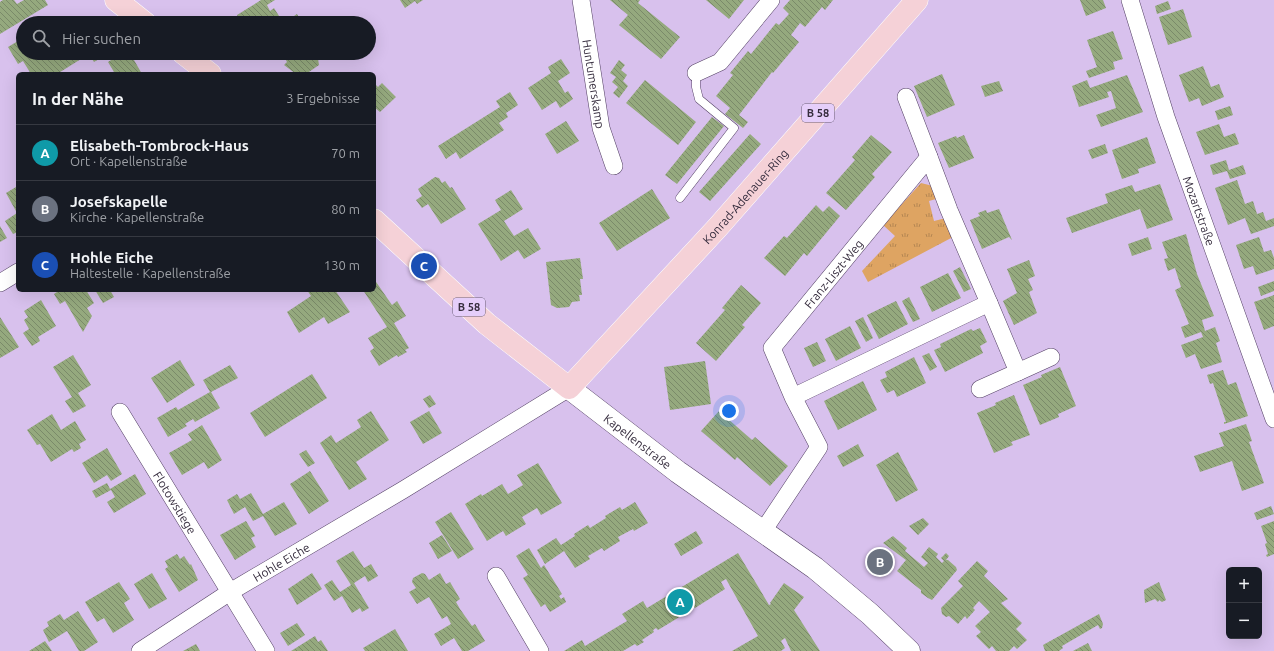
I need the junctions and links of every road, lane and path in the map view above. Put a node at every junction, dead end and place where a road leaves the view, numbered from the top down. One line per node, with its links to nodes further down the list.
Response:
1 (116, 0): 6 (main road)
2 (581, 0): 12 (street, Huntumerskamp)
3 (771, 0): 9 (street)
4 (917, 0): 20 (main road, Konrad-Adenauer-Ring / B 58)
5 (1130, 0): 24 (street, Mozartstraße)
6 (136, 16)
7 (193, 60): 8 (main road)
8 (208, 72)
9 (696, 73): 13 (lane)
10 (906, 97): 11 (street)
11 (929, 157): 17 (street); 22 (street, Franz-Liszt-Weg)
12 (614, 166)
13 (680, 198)
14 (376, 222): 20 (main road, Kapellenstraße / B 58)
15 (16, 273): 16 (street)
16 (0, 283)
17 (989, 303): 19 (street); 22 (street)
18 (1051, 357): 19 (street)
19 (1018, 372): 21 (street)
20 (569, 388): 25 (main road, Kapellenstraße); 27 (street, Hohle Eiche)
21 (980, 389)
22 (793, 397): 25 (street, Franz-Liszt-Weg)
23 (120, 412): 27 (street, Flotowstiege)
24 (1274, 420)
25 (763, 531): 31 (main road, Kapellenstraße)
26 (496, 576): 30 (street)
27 (230, 592): 28 (street, Hohle Eiche); 29 (street, Flotowstiege)
28 (144, 650)
29 (266, 651)
30 (540, 651)
31 (910, 651)

